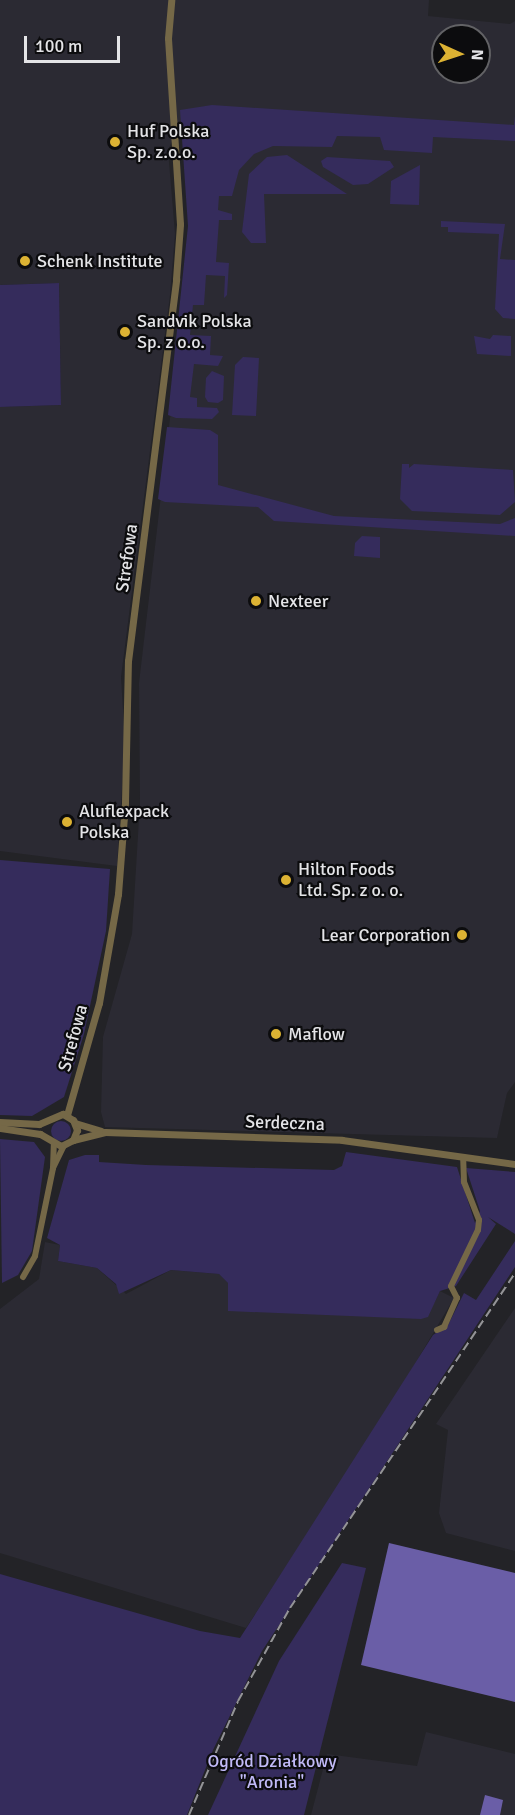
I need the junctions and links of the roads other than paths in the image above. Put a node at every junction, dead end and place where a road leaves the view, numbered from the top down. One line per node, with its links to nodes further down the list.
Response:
1 (171, 0): 2 (street, Strefowa)
2 (67, 1115): 3 (street); 5 (street)
3 (48, 1121): 4 (street); 9 (street)
4 (0, 1122)
5 (75, 1123): 7 (street, Serdeczna); 8 (street)
6 (0, 1128): 9 (street)
7 (105, 1132): 8 (street, Serdeczna); 11 (street, Serdeczna)
8 (73, 1140): 10 (street)
9 (51, 1141): 10 (street); 13 (street)
10 (64, 1145): 13 (street)
11 (463, 1156): 12 (street, Serdeczna); 15 (street)
12 (515, 1164)
13 (53, 1168): 14 (street)
14 (23, 1277)
15 (437, 1330)

